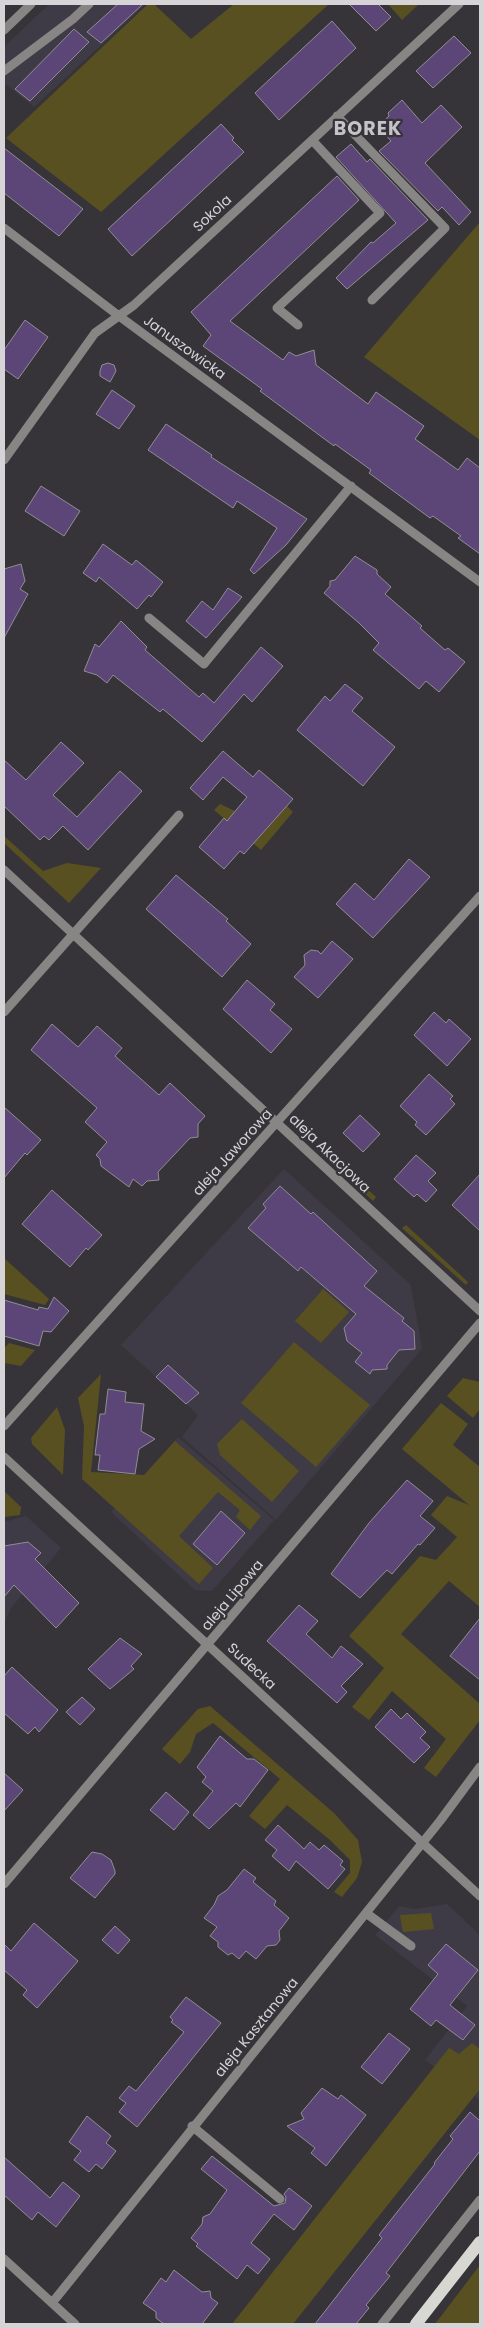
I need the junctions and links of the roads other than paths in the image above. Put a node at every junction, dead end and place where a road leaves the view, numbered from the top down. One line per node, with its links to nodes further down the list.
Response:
1 (31, 4): 4 (street)
2 (89, 4): 5 (street)
3 (459, 4): 6 (street, Sokola)
4 (4, 30)
5 (4, 71)
6 (337, 116): 7 (street, Sokola); 9 (street)
7 (312, 140): 10 (street, Sokola); 11 (street)
8 (4, 228): 10 (street, Januszowicka)
9 (372, 300)
10 (119, 316): 12 (street, Sokola); 13 (street, Januszowicka)
11 (298, 325)
12 (4, 460)
13 (351, 486): 14 (street, Januszowicka); 15 (street)
14 (480, 582)
15 (150, 618)
16 (179, 814): 19 (street)
17 (4, 870): 19 (street, aleja Akacjowa)
18 (480, 896): 21 (street, aleja Jaworowa)
19 (73, 933): 20 (street); 21 (street, aleja Akacjowa)
20 (4, 1012)
21 (277, 1122): 22 (street, aleja Akacjowa); 24 (street, aleja Jaworowa)
22 (480, 1311)
23 (480, 1323): 26 (street, aleja Lipowa)
24 (4, 1426)
25 (4, 1457): 26 (street, Sudecka)
26 (209, 1645): 28 (street, Sudecka); 29 (street, aleja Lipowa)
27 (480, 1767): 28 (street, aleja Kasztanowa)
28 (422, 1842): 30 (street, Sudecka); 31 (street, aleja Kasztanowa)
29 (4, 1884)
30 (480, 1896)
31 (366, 1913): 32 (street); 33 (street, aleja Kasztanowa)
32 (411, 1946)
33 (192, 2126): 34 (street); 38 (street, aleja Kasztanowa)
34 (280, 2199)
35 (480, 2200): 40 (street)
36 (480, 2242): 41 (main road)
37 (4, 2259): 38 (street)
38 (52, 2303): 39 (street)
39 (75, 2324)
40 (382, 2324)
41 (416, 2324)

